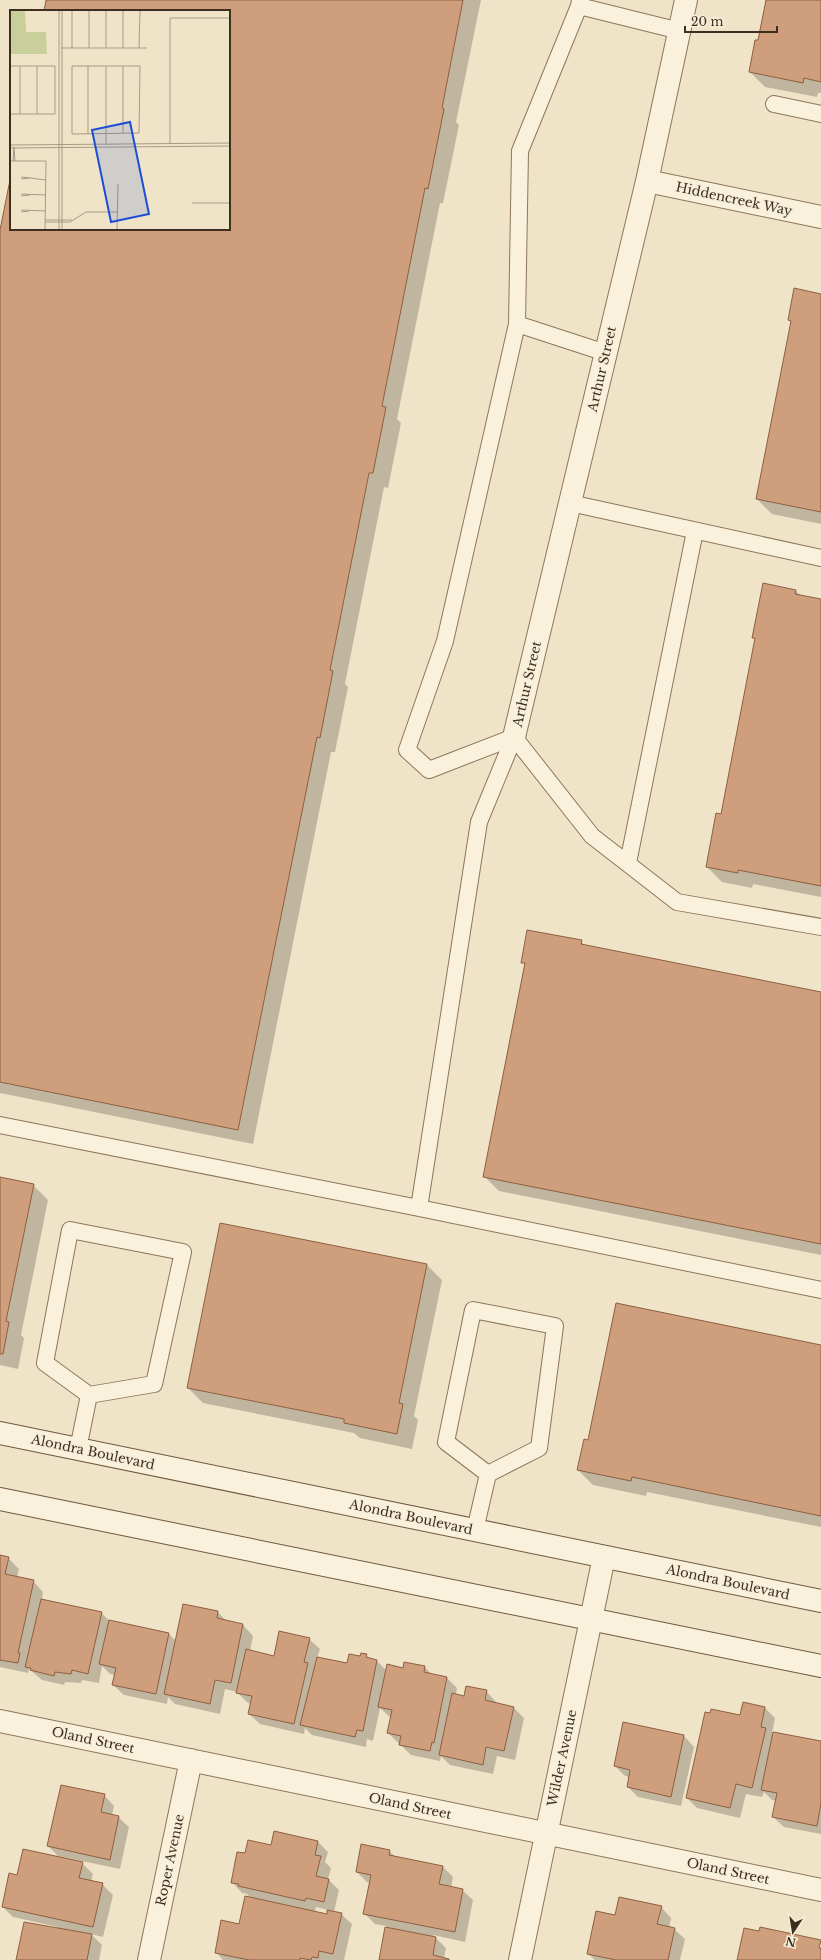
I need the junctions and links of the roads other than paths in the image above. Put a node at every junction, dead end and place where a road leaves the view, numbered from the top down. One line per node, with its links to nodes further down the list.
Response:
1 (686, 0): 3 (street, Arthur Street)
2 (579, 3): 3 (lane); 8 (lane)
3 (680, 31): 6 (street, Arthur Street)
4 (774, 104): 5 (lane)
5 (821, 114)
6 (647, 181): 7 (street, Hiddencreek Way); 9 (street, Arthur Street)
7 (821, 217)
8 (517, 324): 9 (lane); 13 (lane)
9 (606, 353): 10 (street, Arthur Street)
10 (570, 503): 11 (lane); 13 (street, Arthur Street)
11 (695, 531): 12 (lane); 14 (lane)
12 (821, 558)
13 (514, 737): 14 (lane); 17 (lane)
14 (628, 863): 15 (lane)
15 (821, 927)
16 (0, 1125): 17 (lane)
17 (419, 1208): 18 (lane)
18 (821, 1290)
19 (89, 1396): 19 (lane); 21 (lane)
20 (0, 1432): 21 (street, Alondra Boulevard)
21 (78, 1449): 24 (street, Alondra Boulevard)
22 (488, 1474): 22 (lane); 24 (lane)
23 (0, 1499): 27 (street)
24 (475, 1530): 25 (street, Alondra Boulevard)
25 (604, 1557): 26 (street, Alondra Boulevard); 27 (street, Wilder Avenue)
26 (821, 1601)
27 (591, 1619): 28 (street); 31 (street, Wilder Avenue)
28 (821, 1666)
29 (0, 1721): 30 (street, Oland Street)
30 (191, 1760): 31 (street, Oland Street); 33 (street, Roper Avenue)
31 (547, 1834): 32 (street, Oland Street); 34 (street, Wilder Avenue)
32 (821, 1890)
33 (149, 1960)
34 (520, 1960)

